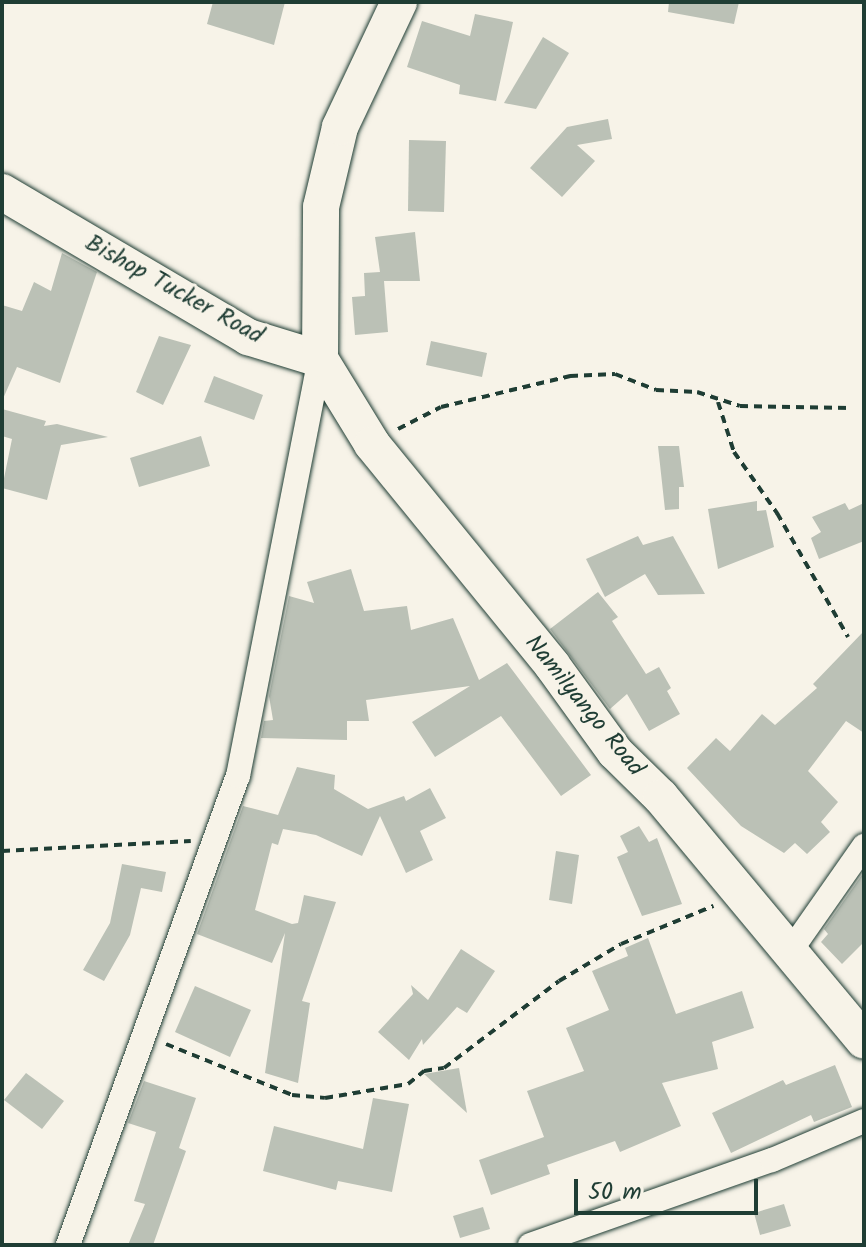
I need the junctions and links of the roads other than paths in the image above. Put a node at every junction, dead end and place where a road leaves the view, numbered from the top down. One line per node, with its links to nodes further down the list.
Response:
1 (399, 2): 3 (main road)
2 (2, 192): 3 (main road, Bishop Tucker Road)
3 (320, 359): 5 (main road, Namilyango Road); 8 (street)
4 (864, 846): 5 (street)
5 (789, 953): 6 (main road, Namilyango Road)
6 (864, 1041)
7 (864, 1121): 9 (street)
8 (68, 1245)
9 (530, 1245)

